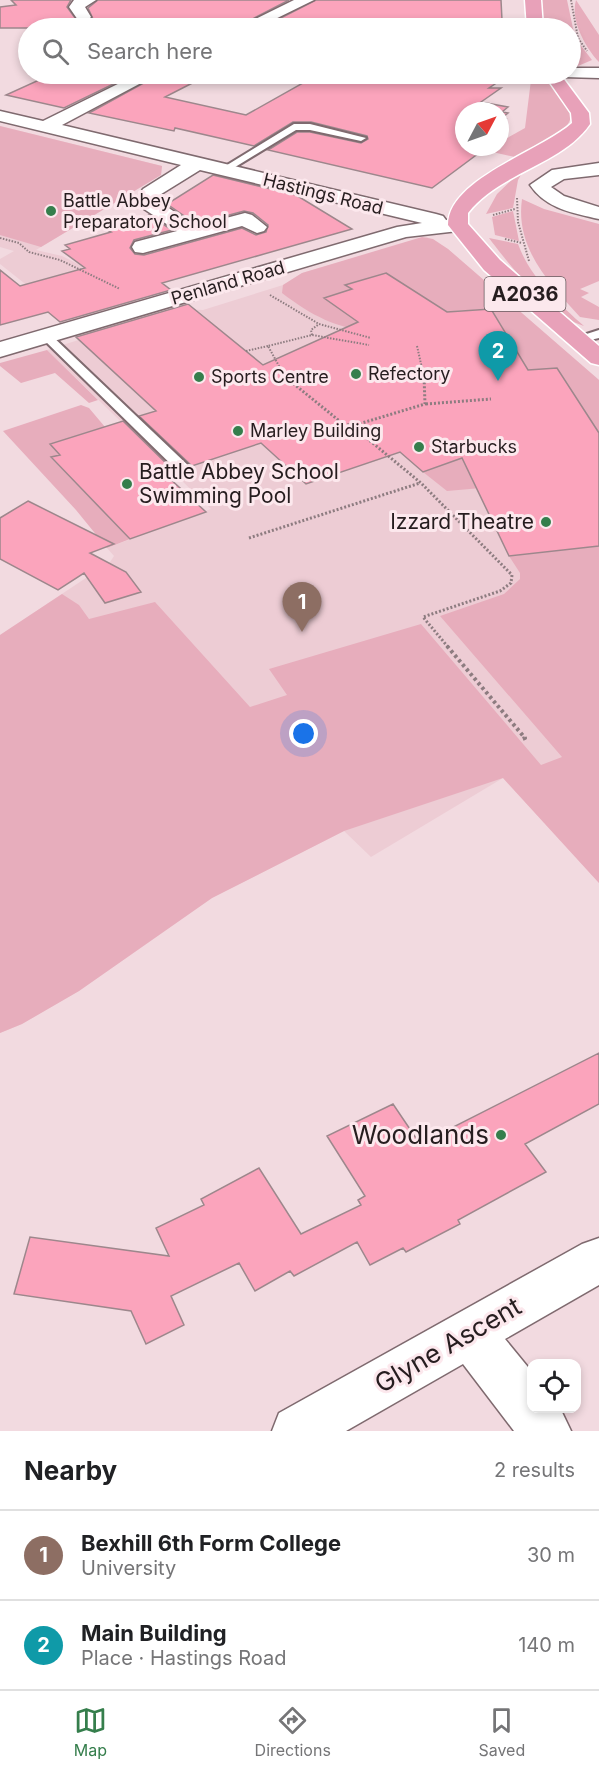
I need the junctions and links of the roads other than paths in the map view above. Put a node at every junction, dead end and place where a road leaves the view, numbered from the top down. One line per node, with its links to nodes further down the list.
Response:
1 (306, 0): 3 (street)
2 (533, 0): 4 (main road)
3 (267, 18)
4 (534, 18)
5 (130, 84): 8 (street)
6 (559, 84): 10 (main road)
7 (0, 116): 8 (street, Hastings Road)
8 (44, 127): 12 (street, Hastings Road)
9 (353, 138): 14 (lane)
10 (550, 146): 11 (street); 16 (main road)
11 (599, 158)
12 (196, 164): 14 (street, Hastings Road); 18 (street)
13 (599, 169): 15 (street)
14 (224, 170): 16 (street, Hastings Road)
15 (599, 213)
16 (458, 225): 21 (street, Penland Road); 22 (main road, A2036)
17 (257, 227): 18 (street)
18 (193, 233): 19 (street)
19 (143, 247)
20 (599, 334): 22 (lane)
21 (46, 336): 23 (street, Penland Road); 25 (lane)
22 (577, 339): 24 (main road, A2036)
23 (0, 350)
24 (599, 358)
25 (189, 474)
26 (599, 1260): 27 (street, Glyne Ascent)
27 (470, 1333): 28 (street, Glyne Ascent); 29 (street)
28 (297, 1431)
29 (546, 1431)

